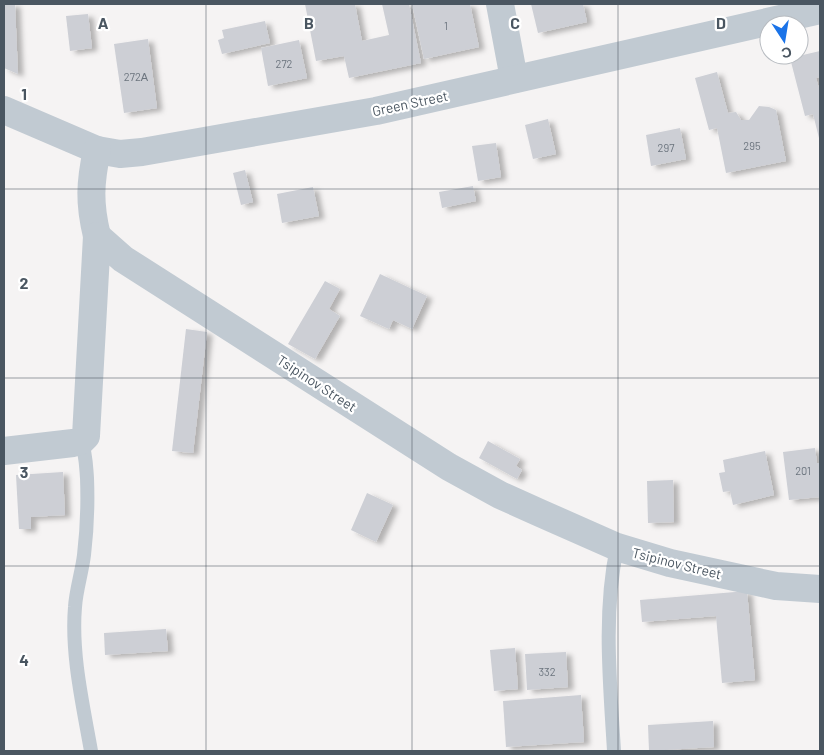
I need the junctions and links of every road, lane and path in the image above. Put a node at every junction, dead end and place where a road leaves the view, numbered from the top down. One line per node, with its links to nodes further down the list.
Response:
1 (500, 4): 3 (street)
2 (820, 10): 3 (street, Green Street)
3 (514, 79): 5 (street, Green Street)
4 (4, 110): 5 (street, Green Street)
5 (96, 150): 6 (street)
6 (97, 236): 7 (street); 9 (street, Tsipinov Street)
7 (81, 441): 8 (street); 11 (lane)
8 (4, 451)
9 (617, 547): 10 (street, Tsipinov Street); 12 (lane)
10 (820, 589)
11 (91, 751)
12 (614, 751)

